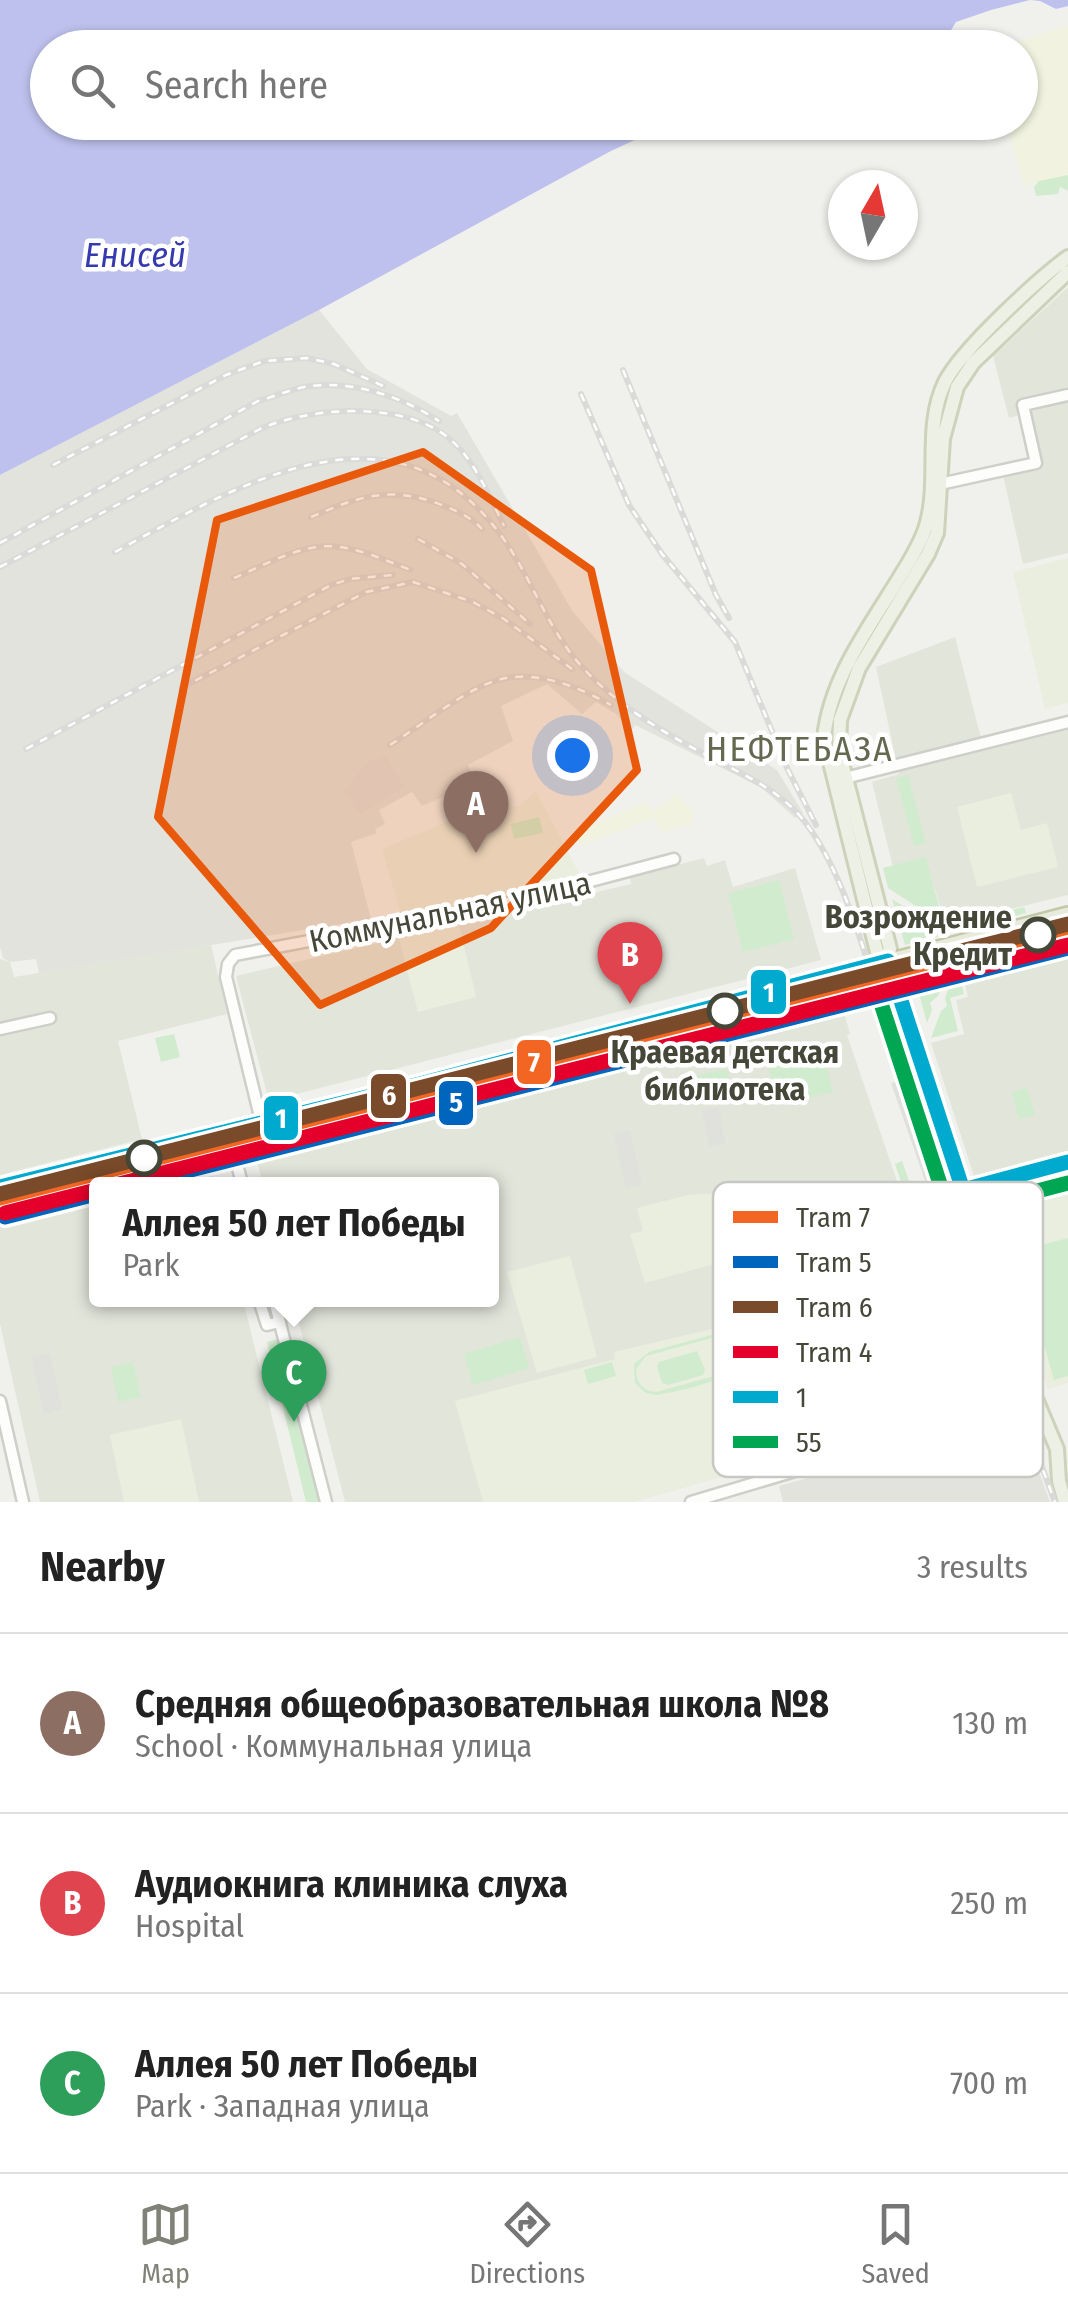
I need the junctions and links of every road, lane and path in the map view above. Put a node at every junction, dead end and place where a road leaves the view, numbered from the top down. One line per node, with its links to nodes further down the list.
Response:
1 (1068, 257): 2 (main road)
2 (1061, 272): 4 (main road)
3 (1068, 395): 5 (street)
4 (940, 423): 5 (main road); 7 (main road)
5 (940, 484): 7 (main road)
6 (1068, 722): 7 (street)
7 (840, 779): 11 (main road)
8 (674, 859): 15 (street, Коммунальная улица)
9 (1068, 915): 11 (highway)
10 (1068, 934): 12 (highway)
11 (888, 961): 12 (main road); 15 (highway)
12 (893, 978): 16 (highway); 21 (main road)
13 (50, 1018): 14 (street)
14 (0, 1029)
15 (262, 1122): 16 (street); 24 (highway)
16 (265, 1140): 17 (highway)
17 (233, 1148): 19 (highway); 20 (street)
18 (1068, 1162): 22 (street)
19 (114, 1177)
20 (240, 1177)
21 (960, 1182)
22 (993, 1182)
23 (89, 1183): 25 (highway)
24 (0, 1187)
25 (0, 1205)
26 (262, 1307): 28 (street)
27 (276, 1307): 28 (street)
28 (280, 1322): 35 (street)
29 (0, 1401): 34 (street)
30 (1043, 1413): 31 (main road)
31 (1063, 1453): 32 (main road)
32 (1064, 1475): 37 (main road)
33 (775, 1477): 36 (street)
34 (23, 1502)
35 (326, 1502)
36 (691, 1502)
37 (1066, 1502)

